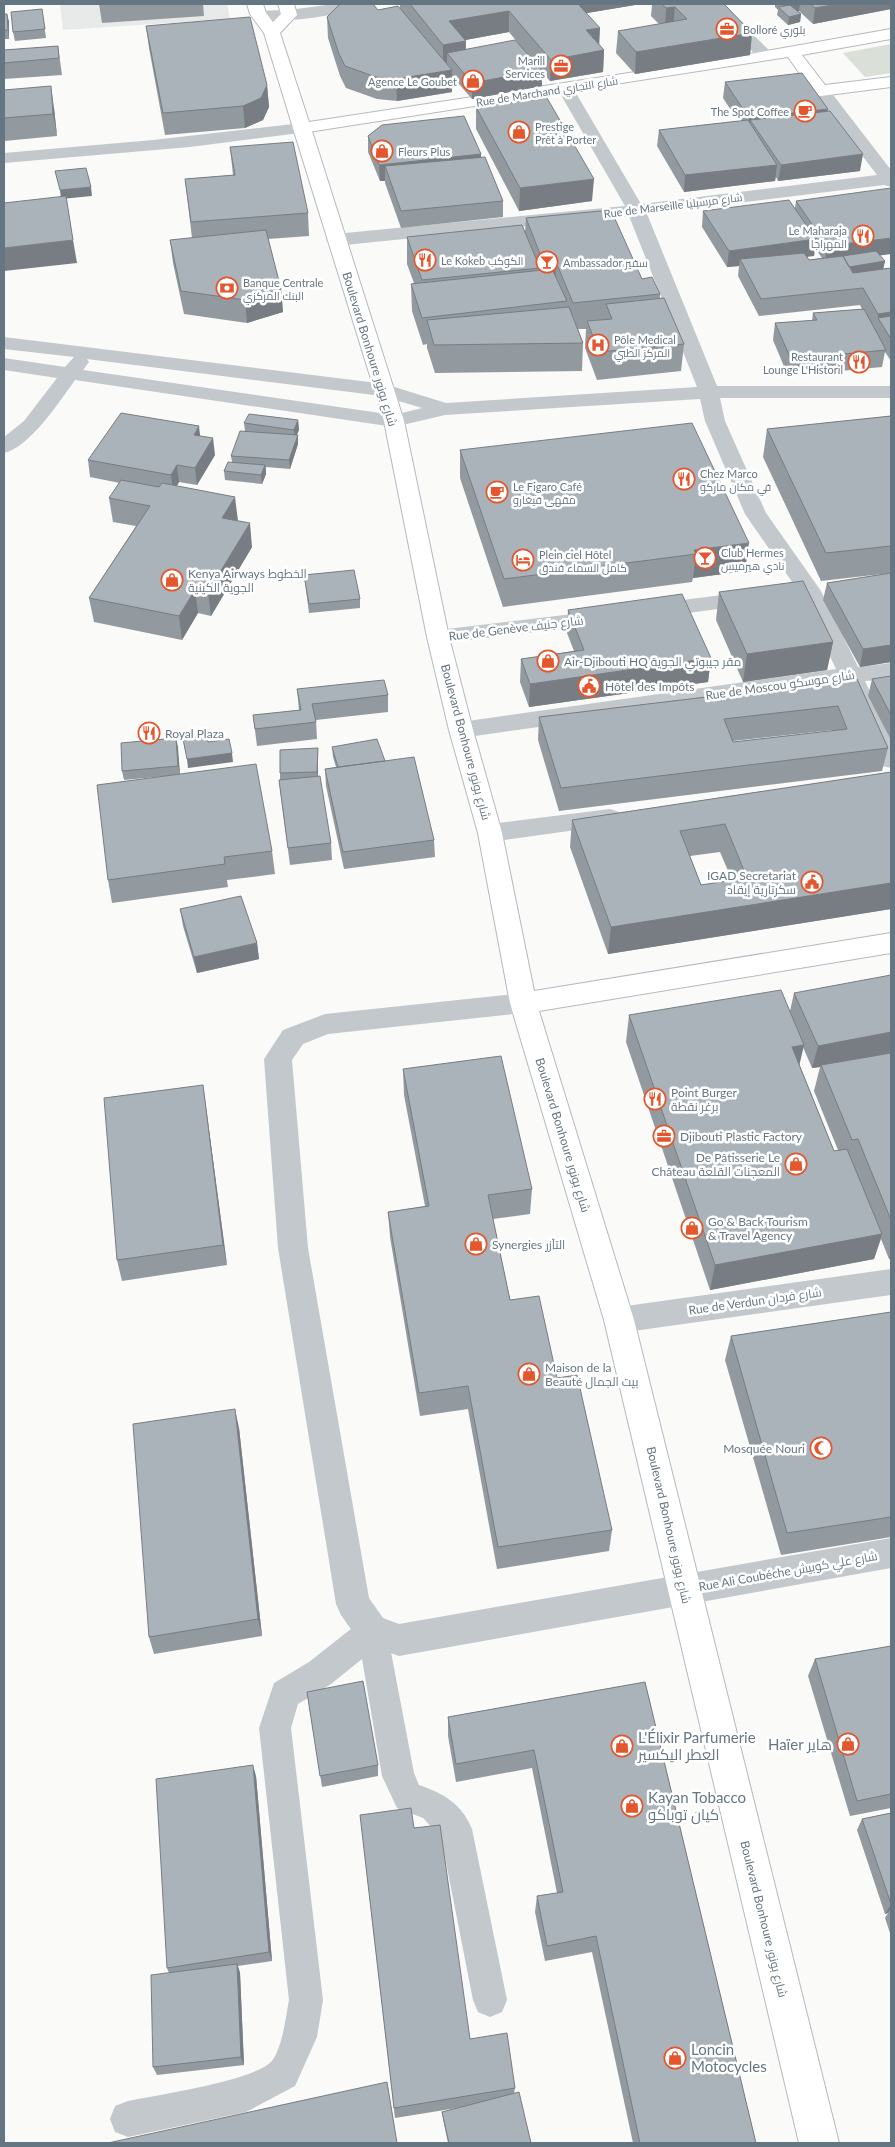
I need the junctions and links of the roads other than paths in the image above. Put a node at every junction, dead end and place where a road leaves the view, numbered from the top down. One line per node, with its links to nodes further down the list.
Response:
1 (365, 4): 4 (street)
2 (712, 4): 8 (street)
3 (256, 9): 4 (street); 5 (main road)
4 (288, 9): 5 (main road)
5 (272, 32): 12 (main road, Boulevard Bonhoure شارع بونور)
6 (891, 34): 7 (main road, Rue de Marchand شارع التجاري)
7 (792, 52): 8 (main road, Rue de Marchand شارع التجاري); 11 (main road)
8 (766, 56): 10 (main road, Rue de Marchand شارع التجاري)
9 (891, 82): 11 (main road)
10 (565, 88): 12 (main road, Rue de Marchand شارع التجاري); 15 (street)
11 (821, 91): 14 (street)
12 (302, 128): 13 (street); 16 (main road, Boulevard Bonhoure شارع بونور)
13 (4, 158)
14 (891, 180): 15 (street, Rue de Marseille شارع مرسيليا)
15 (636, 210): 16 (street, Rue de Marseille شارع مرسيليا); 23 (street)
16 (336, 240): 22 (main road, Boulevard Bonhoure شارع بونور)
17 (4, 343): 18 (street)
18 (32, 346): 19 (street); 20 (street)
19 (86, 353): 21 (street); 22 (street)
20 (5, 365): 21 (street)
21 (69, 374): 26 (street); 27 (street)
22 (385, 390): 25 (street); 26 (main road, Boulevard Bonhoure شارع بونور)
23 (708, 392): 24 (street); 25 (street); 28 (street)
24 (891, 392)
25 (445, 409): 26 (street)
26 (394, 421): 29 (main road, Boulevard Bonhoure شارع بونور)
27 (4, 447)
28 (799, 592): 29 (street, Rue de Genève شارع جنيف); 31 (street)
29 (438, 638): 32 (main road, Boulevard Bonhoure شارع بونور)
30 (891, 671): 31 (street, Rue de Moscou شارع موسكو)
31 (851, 675): 32 (street, Rue de Moscou شارع موسكو); 33 (street)
32 (461, 730): 35 (main road, Boulevard Bonhoure شارع بونور)
33 (891, 760)
34 (637, 814): 35 (street)
35 (490, 833): 37 (main road, Boulevard Bonhoure شارع بونور)
36 (891, 943): 37 (main road)
37 (524, 1003): 39 (main road, Boulevard Bonhoure شارع بونور); 42 (street)
38 (891, 1282): 39 (street, Rue de Verdun شارع فردان)
39 (620, 1320): 41 (main road, Boulevard Bonhoure شارع بونور)
40 (891, 1553): 41 (street, Rue Ali Coubéche شارع علي كوبيش)
41 (684, 1589): 42 (street, Rue Ali Coubéche شارع علي كوبيش); 45 (main road, Boulevard Bonhoure شارع بونور)
42 (372, 1631): 43 (lane); 44 (lane)
43 (490, 2000)
44 (128, 2119)
45 (819, 2143)

